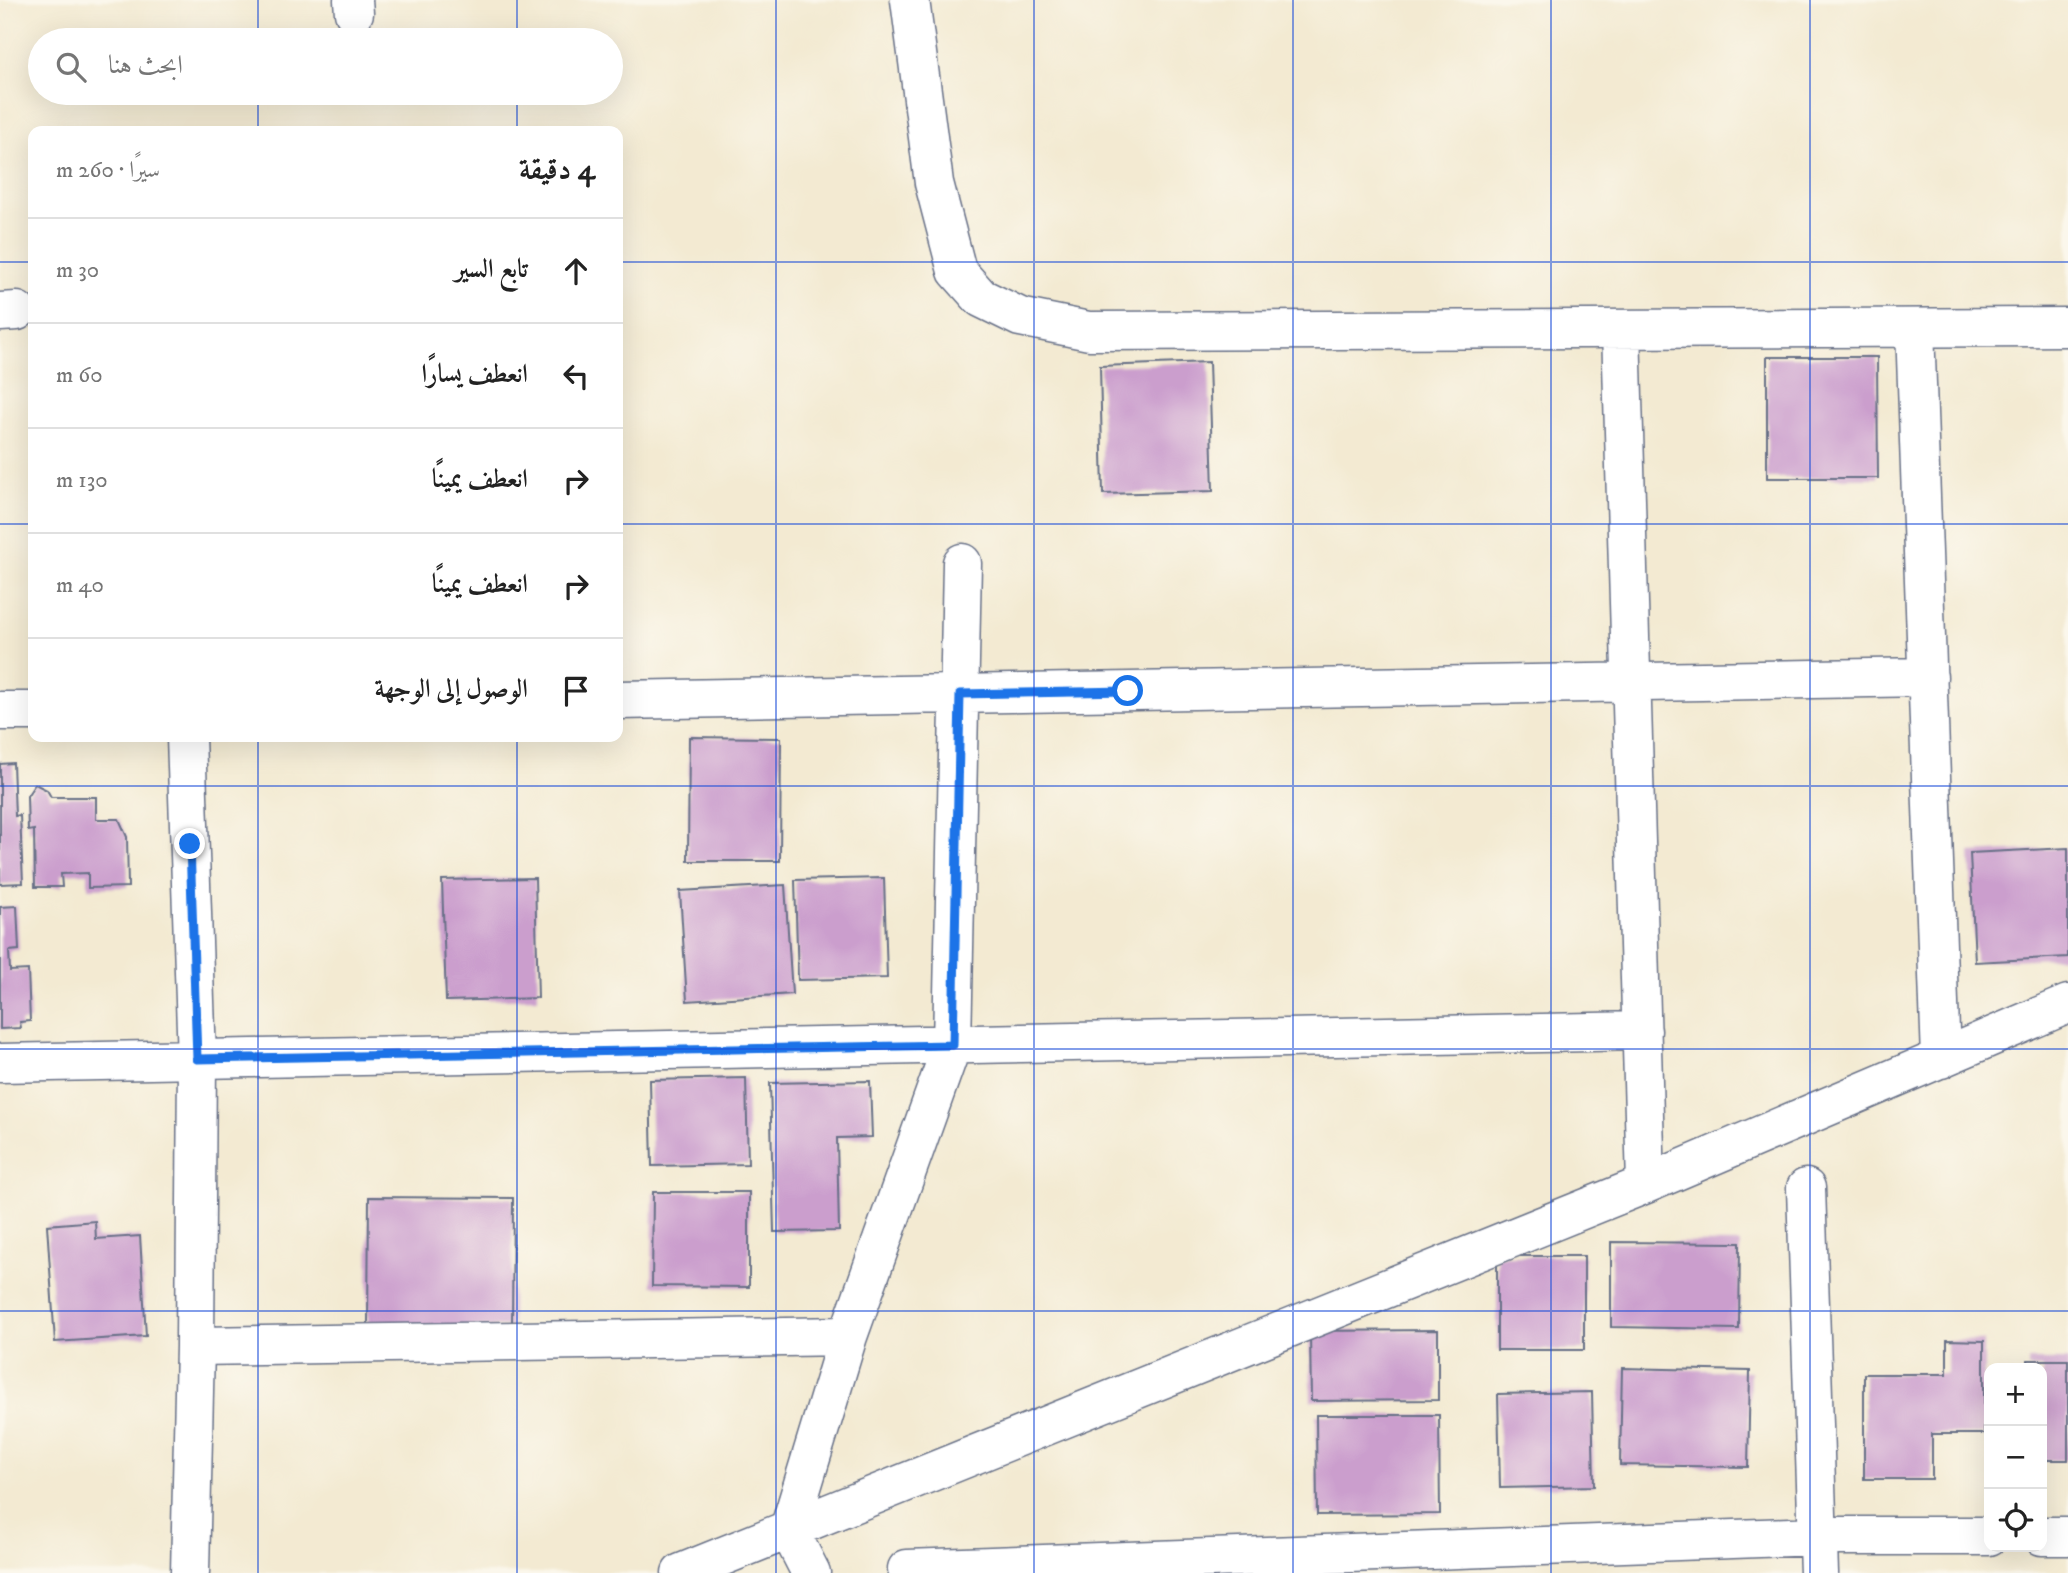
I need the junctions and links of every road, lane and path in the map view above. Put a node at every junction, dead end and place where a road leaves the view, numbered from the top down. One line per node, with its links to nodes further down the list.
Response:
1 (910, 0): 4 (street)
2 (2068, 327): 3 (street)
3 (1915, 328): 4 (street); 6 (street)
4 (1620, 330): 7 (street)
5 (962, 563): 8 (street)
6 (1928, 677): 7 (street); 17 (street)
7 (1631, 682): 8 (street); 14 (street)
8 (960, 694): 9 (street); 15 (street)
9 (623, 701)
10 (0, 711): 11 (street)
11 (28, 711)
12 (186, 742): 16 (street)
13 (2068, 1004): 17 (street)
14 (1642, 1031): 15 (street); 19 (street)
15 (953, 1045): 16 (street); 21 (street)
16 (197, 1059): 18 (street); 22 (street)
17 (1941, 1059): 19 (street)
18 (0, 1063)
19 (1646, 1184): 23 (street)
20 (1806, 1188): 27 (street)
21 (848, 1336): 22 (street); 23 (street)
22 (195, 1346): 29 (street)
23 (789, 1530): 30 (street); 31 (street)
24 (2047, 1536): 25 (street)
25 (2068, 1536)
26 (1984, 1537): 27 (street)
27 (1819, 1555): 28 (street)
28 (907, 1569)
29 (190, 1573)
30 (681, 1573)
31 (811, 1573)

